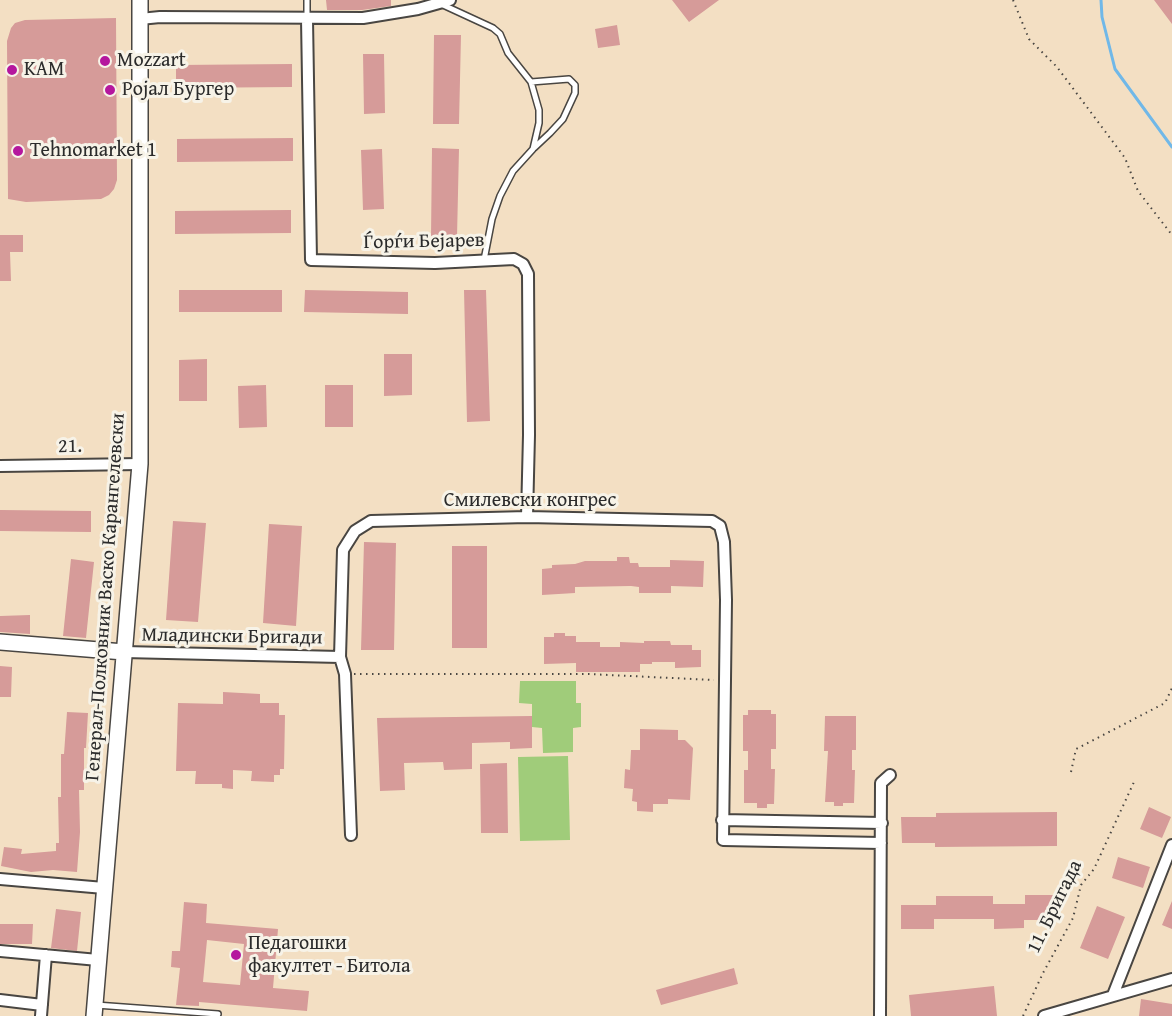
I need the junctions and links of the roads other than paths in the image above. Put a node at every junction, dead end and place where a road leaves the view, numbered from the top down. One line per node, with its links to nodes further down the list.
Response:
1 (140, 0): 4 (street, Генерал-Полковник Васко Карангелевски)
2 (306, 0): 5 (lane)
3 (445, 2): 5 (street); 6 (lane)
4 (140, 19): 5 (street); 9 (street, Генерал-Полковник Васко Карангелевски)
5 (307, 20): 8 (street, Ѓорѓи Бејарев)
6 (531, 81): 7 (lane); 7 (lane)
7 (533, 149): 8 (lane)
8 (484, 260): 11 (street, Ѓорѓи Бејарев)
9 (140, 464): 10 (street, 21.); 13 (street, Генерал-Полковник Васко Карангелевски)
10 (0, 466)
11 (527, 518): 14 (street, Смилевски конгрес); 16 (street, Смилевски конгрес)
12 (0, 642): 13 (street)
13 (124, 652): 14 (street, Младински Бригади); 22 (street, Генерал-Полковник Васко Карангелевски)
14 (340, 657): 18 (street, Смилевски конгрес)
15 (890, 775): 17 (street)
16 (722, 820): 17 (street); 19 (street, Смилевски конгрес)
17 (882, 823): 19 (street)
18 (351, 835)
19 (881, 843): 32 (street)
20 (1172, 845): 27 (street)
21 (0, 879): 22 (street)
22 (104, 888): 25 (street, Генерал-Полковник Васко Карангелевски)
23 (0, 951): 24 (street)
24 (46, 955): 25 (street); 29 (street)
25 (98, 960): 30 (street, Генерал-Полковник Васко Карангелевски)
26 (1172, 979): 27 (street)
27 (1113, 995): 33 (street)
28 (0, 1000): 29 (street)
29 (41, 1010)
30 (94, 1010): 31 (lane)
31 (218, 1014)
32 (880, 1016)
33 (1044, 1016)

